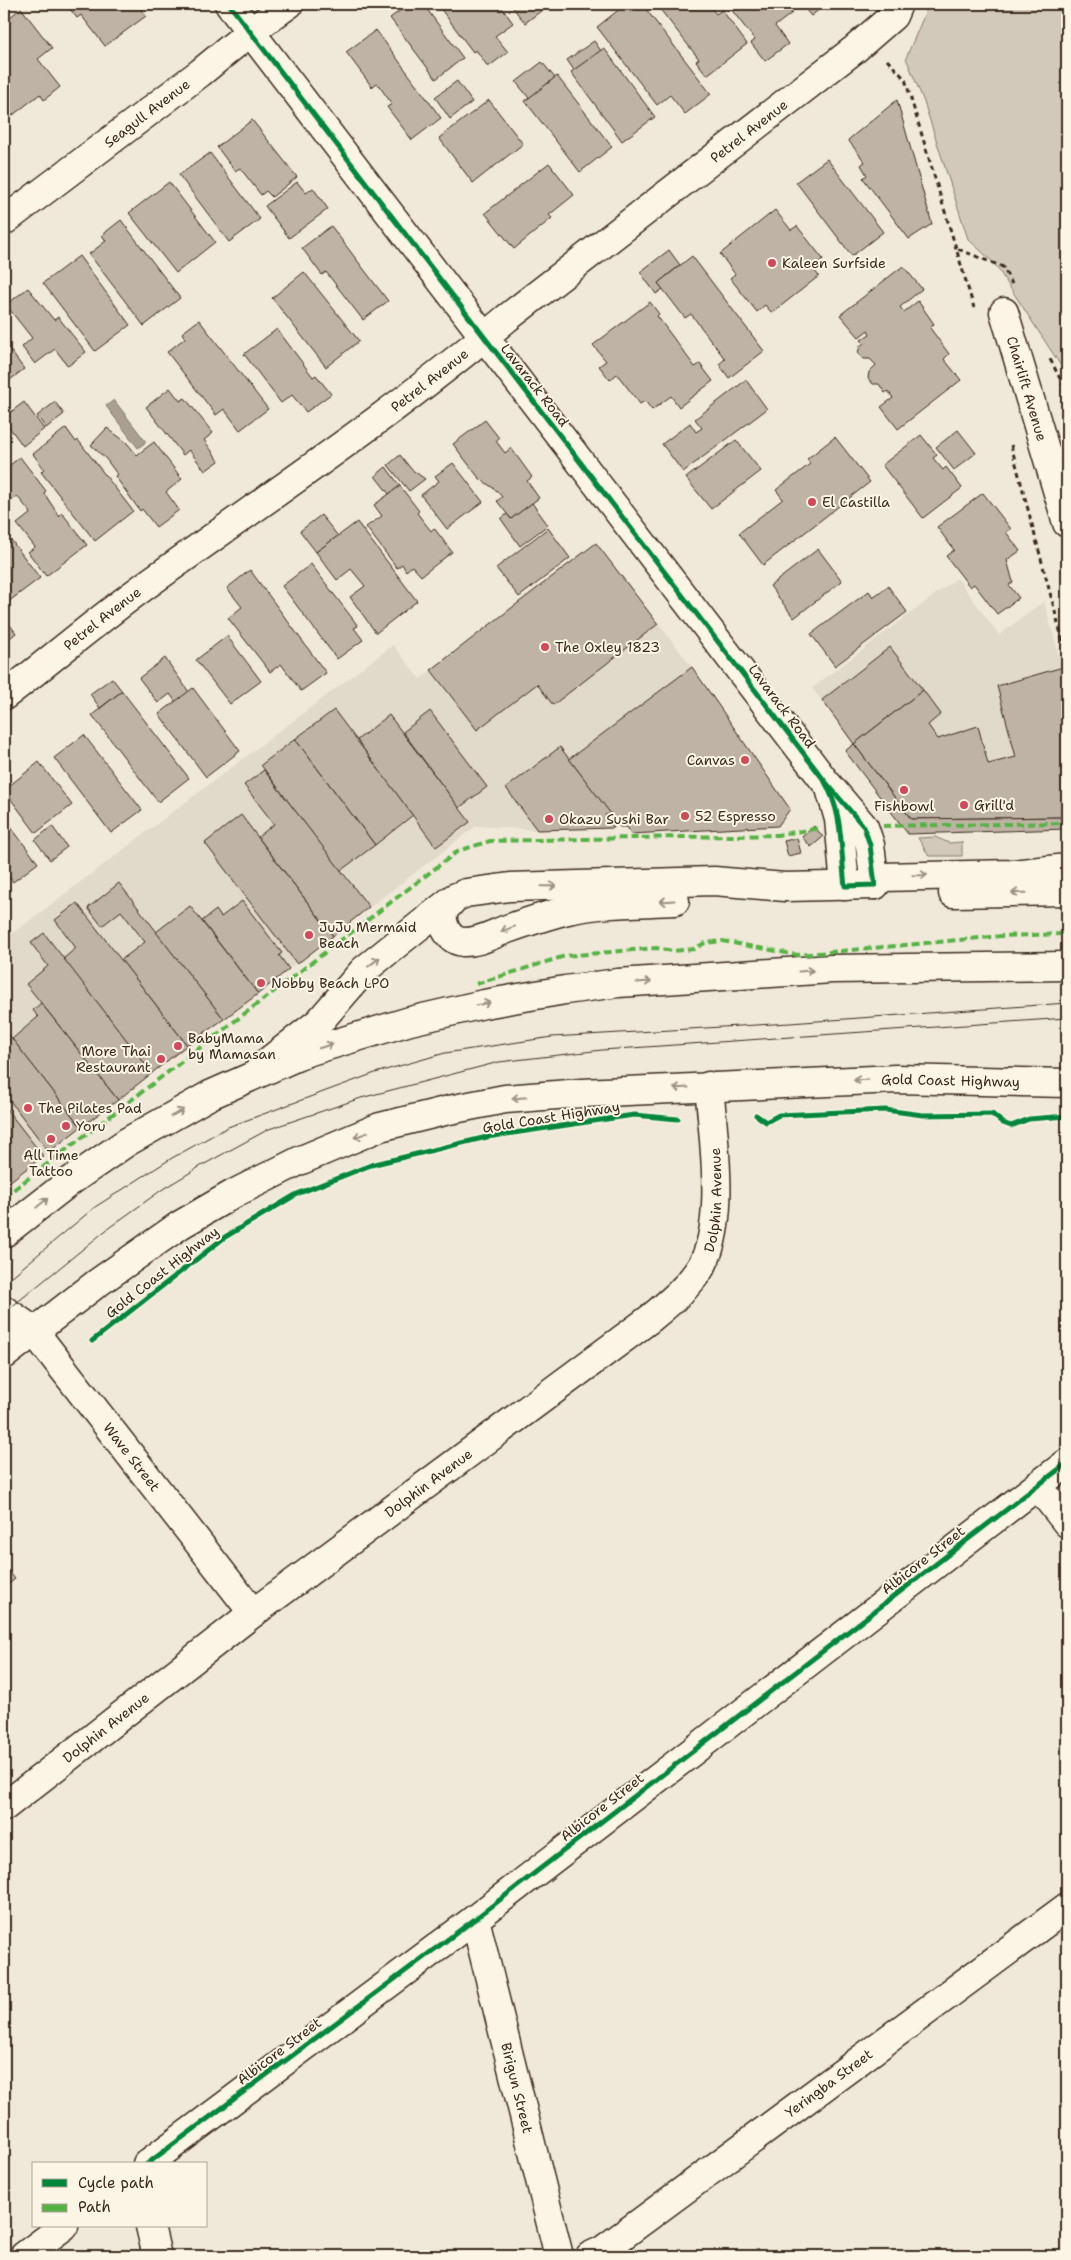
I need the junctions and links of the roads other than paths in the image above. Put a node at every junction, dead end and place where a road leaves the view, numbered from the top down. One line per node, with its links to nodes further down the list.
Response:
1 (229, 4): 4 (main road, Lavarack Road)
2 (289, 4): 4 (main road, Seagull Avenue)
3 (896, 10): 7 (main road, Petrel Avenue)
4 (250, 32): 5 (main road, Seagull Avenue); 7 (main road, Lavarack Road)
5 (4, 221)
6 (1004, 312): 8 (main road, Chairlift Avenue)
7 (484, 337): 9 (main road, Petrel Avenue); 10 (main road, Lavarack Road)
8 (1067, 522)
9 (4, 696)
10 (824, 780): 12 (main road, Lavarack Road); 14 (main road, Lavarack Road)
11 (1067, 868): 12 (main road, one-way to 11)
12 (875, 885): 14 (main road); 15 (main road, one-way to 12)
13 (785, 886): 14 (main road); 16 (main road, one-way to 13); 16 (main road, one-way to 16)
14 (845, 886)
15 (1067, 891)
16 (451, 902): 18 (main road, one-way to 16)
17 (1067, 966): 18 (main road, one-way to 17)
18 (248, 1077): 21 (main road, one-way to 18)
19 (1067, 1083): 20 (main road, Gold Coast Highway, one-way to 20)
20 (709, 1086): 23 (main road, Gold Coast Highway, one-way to 23); 28 (main road, Dolphin Avenue)
21 (4, 1233)
22 (4, 1310): 23 (main road, Wave Street)
23 (33, 1330): 24 (main road, Gold Coast Highway); 28 (main road, Wave Street)
24 (4, 1355)
25 (1067, 1463): 26 (main road, Albicore Street)
26 (1038, 1486): 27 (main road); 31 (main road, Albicore Street)
27 (1067, 1523)
28 (253, 1613): 29 (main road, Dolphin Avenue)
29 (4, 1807)
30 (1067, 1907): 38 (main road, Yeringba Street)
31 (475, 1919): 32 (main road, Albicore Street); 37 (main road, Birigun Street)
32 (150, 2162)
33 (61, 2228): 35 (main road)
34 (150, 2228): 36 (main road)
35 (24, 2256)
36 (157, 2256)
37 (559, 2256)
38 (590, 2256)

